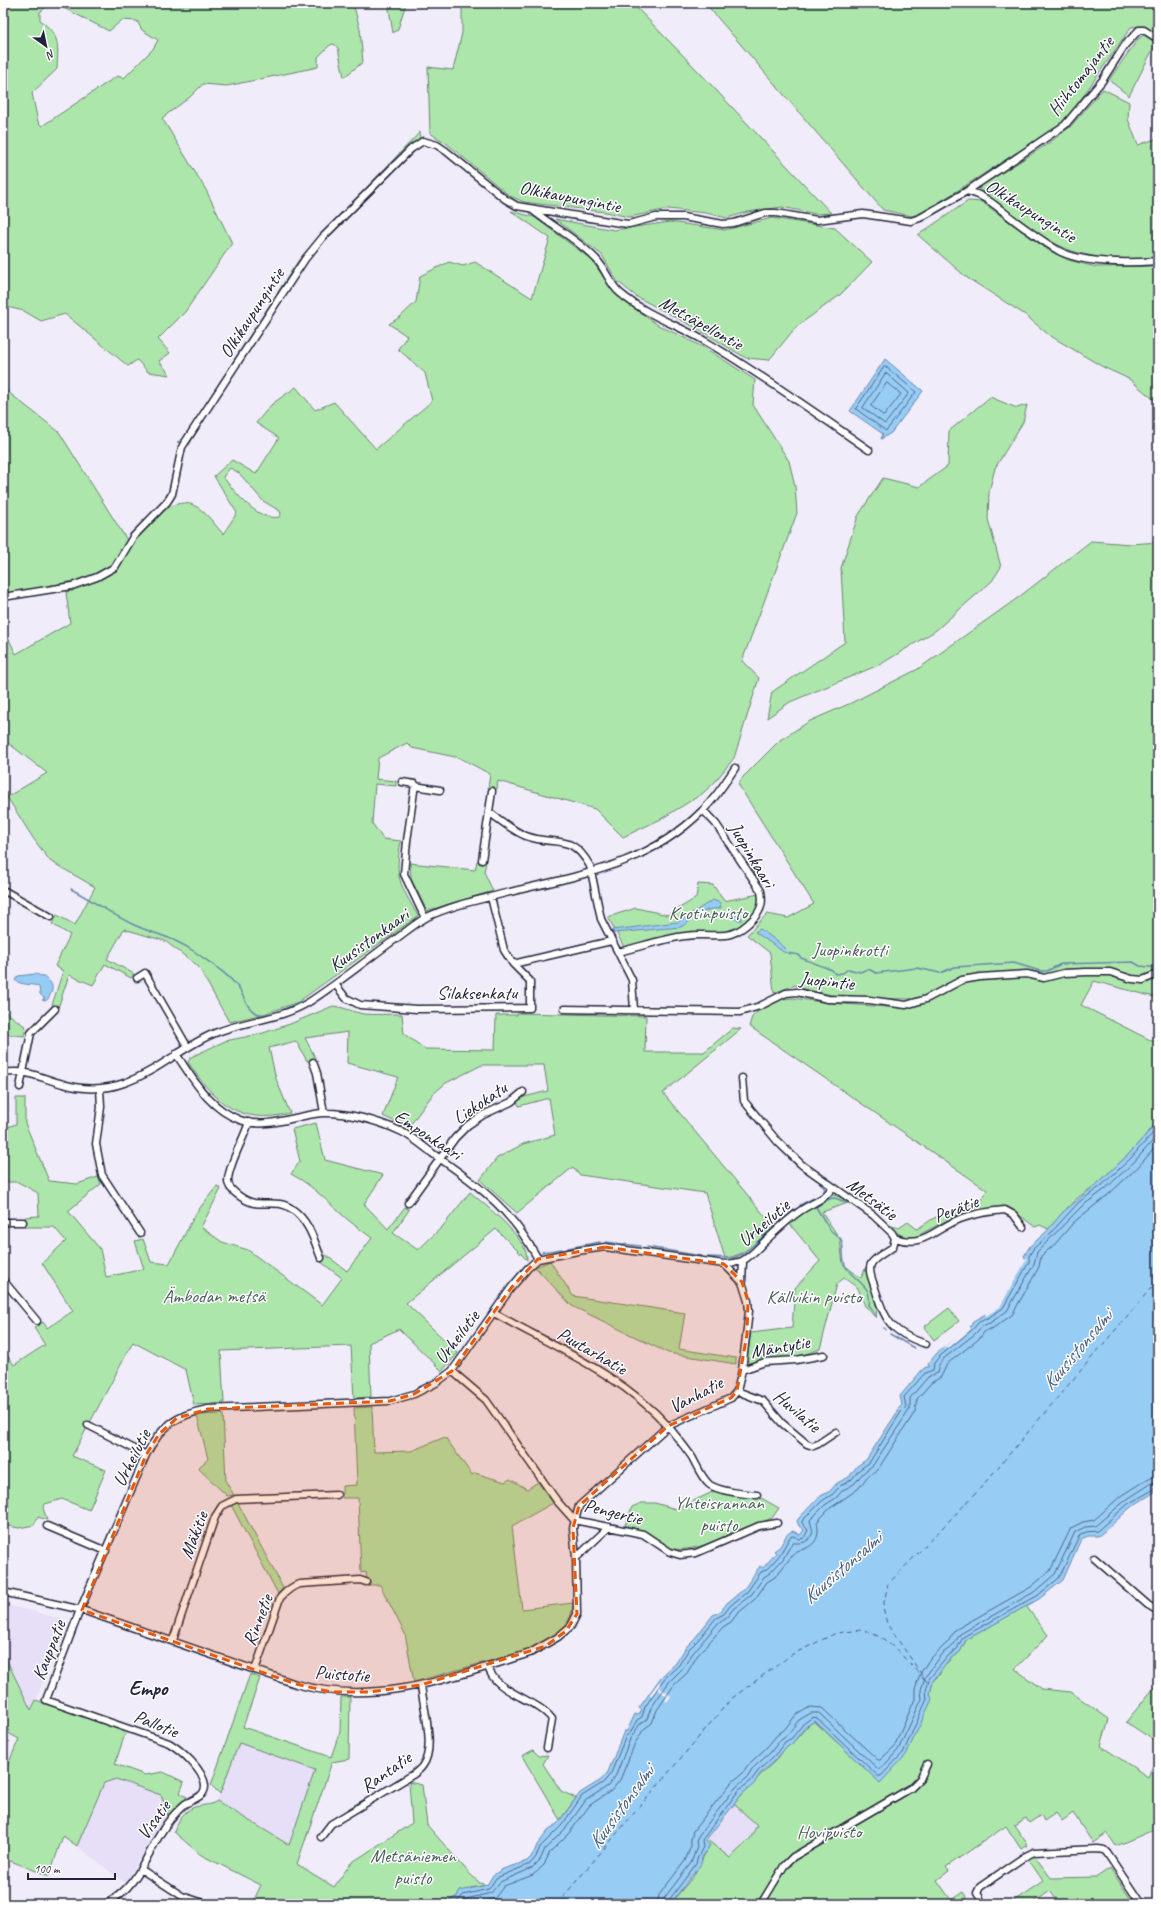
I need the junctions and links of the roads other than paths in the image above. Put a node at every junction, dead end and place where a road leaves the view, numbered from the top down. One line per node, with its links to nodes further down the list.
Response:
1 (1158, 39): 2 (street, Hiihtomajantie)
2 (967, 191): 3 (street, Olkikaupungintie); 4 (street, Olkikaupungintie)
3 (531, 209): 5 (street, Metsäpellontie); 6 (street, Olkikaupungintie)
4 (1158, 261)
5 (869, 450)
6 (3, 597)
7 (735, 768): 12 (street, Kuusistonkaari)
8 (402, 782): 9 (street)
9 (414, 786): 10 (street); 19 (street)
10 (440, 790)
11 (492, 791): 13 (street)
12 (703, 810): 15 (street, Kuusistonkaari); 21 (street, Juopinkaari)
13 (489, 812): 14 (street); 15 (street)
14 (482, 860)
15 (591, 872): 17 (street, Kuusistonkaari); 20 (street)
16 (3, 890): 18 (street)
17 (491, 897): 19 (street, Kuusistonkaari); 22 (street, Silaksenkatu)
18 (51, 917)
19 (424, 918): 25 (street, Kuusistonkaari)
20 (611, 941): 21 (street); 22 (street)
21 (618, 952): 28 (street)
22 (513, 964): 25 (street, Silaksenkatu)
23 (1158, 976): 28 (street, Juopintie)
24 (137, 978): 29 (street)
25 (335, 984): 29 (street, Kuusistonkaari)
26 (55, 1009): 32 (street)
27 (564, 1009): 28 (street, Juopintie)
28 (634, 1010)
29 (187, 1046): 30 (street, Kuusistonkaari)
30 (176, 1054): 36 (street, Kuusistonkaari); 39 (street, Emponkaari)
31 (313, 1062): 38 (street)
32 (22, 1072): 33 (street, Kuusistonkaari); 35 (street); 36 (street, Kuusistonkaari)
33 (3, 1073)
34 (742, 1078): 41 (street, Metsätie)
35 (20, 1087)
36 (100, 1088): 46 (street)
37 (523, 1092): 40 (street, Liekokatu)
38 (324, 1113): 39 (street, Emponkaari); 40 (street, Emponkaari)
39 (249, 1122): 48 (street)
40 (441, 1159): 42 (street, Liekokatu); 49 (street, Emponkaari)
41 (832, 1188): 47 (street, Metsätie); 50 (street, Urheilutie)
42 (408, 1203)
43 (3, 1222): 44 (street)
44 (23, 1222)
45 (1023, 1227): 47 (street, Perätie)
46 (140, 1233)
47 (895, 1238): 56 (street, Metsätie)
48 (321, 1258)
49 (538, 1259): 51 (street, Urheilutie); 54 (street, Urheilutie)
50 (743, 1261): 51 (street, Urheilutie); 53 (street)
51 (724, 1264): 53 (street, Vanhatie)
52 (3, 1280): 55 (street)
53 (742, 1282): 58 (street, Vanhatie)
54 (494, 1313): 59 (street, Urheilutie); 62 (street, Puutarhatie)
55 (37, 1321)
56 (926, 1344)
57 (824, 1355): 58 (street, Mäntytie)
58 (742, 1370): 60 (street, Vanhatie)
59 (452, 1371): 64 (street, Urheilutie); 67 (street, Pengertie)
60 (737, 1391): 62 (street, Vanhatie); 63 (street, Huvilatie)
61 (88, 1425): 64 (street)
62 (668, 1426): 66 (street, Puutarhatie); 67 (street, Vanhatie)
63 (836, 1432)
64 (146, 1455): 71 (street, Urheilutie)
65 (337, 1495): 78 (street, Mäkitie)
66 (758, 1495)
67 (574, 1520): 70 (street, Pengertie); 72 (street, Puistotie)
68 (777, 1522): 70 (street, Pengertie)
69 (47, 1526): 71 (street)
70 (608, 1527): 72 (street)
71 (106, 1551): 76 (street, Urheilutie)
72 (576, 1558): 79 (street, Puistotie)
73 (1094, 1558): 77 (street)
74 (366, 1582): 80 (street, Rinnetie)
75 (3, 1592): 76 (street, Puistotie)
76 (82, 1610): 78 (street, Puistotie); 82 (street, Kauppatie)
77 (1158, 1611)
78 (173, 1640): 80 (street, Puistotie)
79 (488, 1666): 81 (street, Puistotie); 83 (street)
80 (255, 1670): 81 (street, Puistotie)
81 (421, 1686): 86 (street, Rantatie)
82 (46, 1700): 85 (street, Pallotie)
83 (547, 1748)
84 (928, 1764): 91 (street)
85 (202, 1795): 87 (street, Visatie)
86 (321, 1837)
87 (142, 1870): 89 (street, Visatie); 90 (street)
88 (980, 1898): 92 (street)
89 (106, 1904)
90 (205, 1904)
91 (761, 1904)
92 (1141, 1904)

